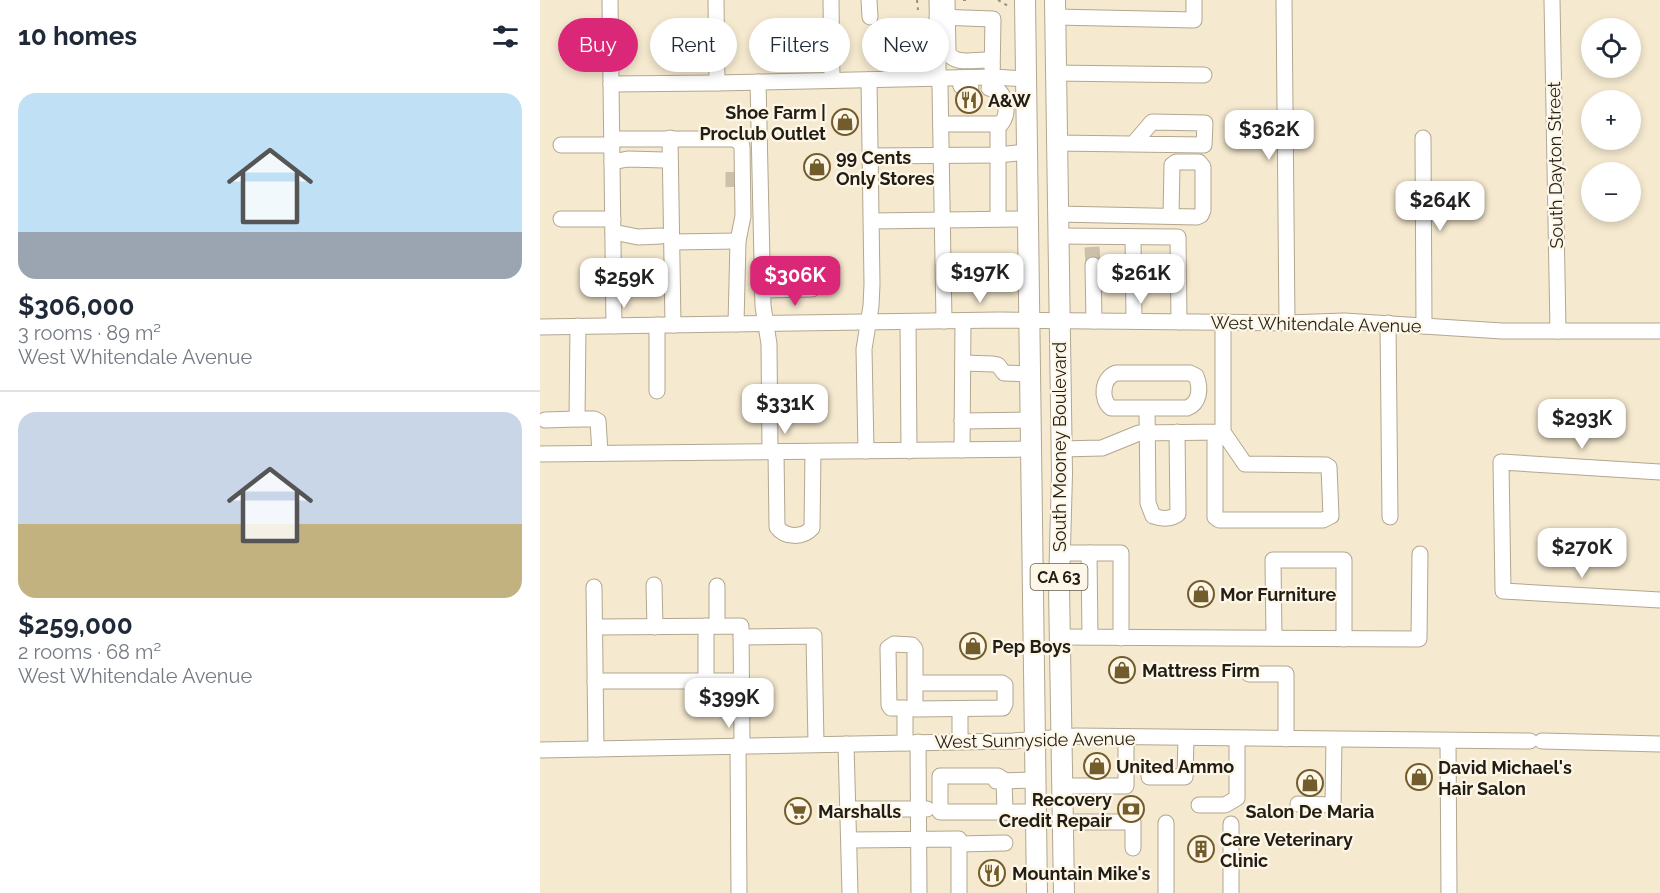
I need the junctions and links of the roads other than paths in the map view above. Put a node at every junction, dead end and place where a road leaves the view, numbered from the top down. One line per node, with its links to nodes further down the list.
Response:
1 (610, 0): 28 (street)
2 (716, 0): 27 (street)
3 (831, 0): 24 (street)
4 (869, 0): 13 (street)
5 (937, 0): 14 (street)
6 (947, 0): 14 (street)
7 (954, 0): 14 (street)
8 (1194, 0): 12 (street)
9 (1284, 0): 72 (street)
10 (1552, 0): 81 (street, South Dayton Street)
11 (1017, 3): 23 (main road, South Mooney Boulevard / CA 63)
12 (1055, 8): 18 (main road, South Mooney Boulevard / CA 63)
13 (870, 17)
14 (946, 18)
15 (949, 18): 20 (street)
16 (949, 54): 20 (street)
17 (937, 72): 21 (street)
18 (1055, 73): 19 (street); 36 (main road, South Mooney Boulevard / CA 63)
19 (1204, 75)
20 (991, 77): 22 (street); 23 (street); 31 (street)
21 (938, 78): 22 (street); 25 (street); 30 (street)
22 (959, 78): 29 (street)
23 (1025, 79): 39 (main road, South Mooney Boulevard / CA 63)
24 (832, 80): 25 (street); 26 (street)
25 (869, 80): 42 (street)
26 (758, 82): 27 (street); 60 (street)
27 (717, 83): 28 (street)
28 (611, 84): 35 (street)
29 (971, 88)
30 (941, 124): 31 (street); 40 (street)
31 (998, 124): 41 (street)
32 (670, 138): 34 (street); 35 (street); 57 (street)
33 (1423, 138): 79 (street)
34 (729, 139): 45 (street); 58 (street)
35 (612, 142): 38 (street); 44 (street)
36 (1056, 142): 37 (street); 47 (main road, South Mooney Boulevard / CA 63)
37 (1134, 143)
38 (561, 145)
39 (1026, 152): 41 (street); 50 (main road, South Mooney Boulevard / CA 63)
40 (942, 155): 41 (street); 42 (street); 51 (street)
41 (998, 155): 49 (street)
42 (870, 156): 52 (street)
43 (664, 159): 44 (street)
44 (612, 162): 53 (street)
45 (733, 172)
46 (733, 195): 58 (street)
47 (1057, 214): 54 (main road, South Mooney Boulevard / CA 63); 56 (street)
48 (561, 219): 53 (street)
49 (998, 219): 50 (street); 51 (street)
50 (1027, 219): 62 (main road, South Mooney Boulevard / CA 63)
51 (943, 220): 52 (street); 64 (street)
52 (872, 221): 68 (street)
53 (613, 226): 57 (street); 78 (street)
54 (1057, 236): 55 (street); 63 (main road, South Mooney Boulevard / CA 63)
55 (1133, 237): 56 (street); 67 (street)
56 (1178, 237): 70 (street)
57 (667, 239): 58 (street); 76 (street)
58 (738, 242): 74 (street)
59 (1093, 265): 66 (street)
60 (763, 290): 61 (street); 75 (street)
61 (812, 290)
62 (1029, 320): 63 (street, West Whitendale Avenue); 65 (street, West Whitendale Avenue); 84 (main road, South Mooney Boulevard / CA 63)
63 (1059, 320): 66 (street, West Whitendale Avenue); 97 (main road, South Mooney Boulevard / CA 63)
64 (944, 321): 65 (street, West Whitendale Avenue); 69 (street, West Whitendale Avenue)
65 (963, 321): 83 (street)
66 (1094, 321): 67 (street, West Whitendale Avenue)
67 (1134, 321): 70 (street, West Whitendale Avenue)
68 (868, 322): 69 (street, West Whitendale Avenue); 75 (street, West Whitendale Avenue); 99 (street)
69 (908, 322): 100 (street)
70 (1179, 322): 71 (street, West Whitendale Avenue)
71 (1223, 322): 72 (street, West Whitendale Avenue); 87 (street)
72 (1287, 323): 73 (street, West Whitendale Avenue)
73 (1388, 323): 79 (street, West Whitendale Avenue); 106 (street)
74 (736, 324): 75 (street, West Whitendale Avenue); 76 (street, West Whitendale Avenue)
75 (766, 324): 101 (street)
76 (665, 325): 78 (street, West Whitendale Avenue); 85 (street)
77 (578, 326): 78 (street, West Whitendale Avenue); 80 (street, West Whitendale Avenue); 89 (street)
78 (614, 326)
79 (1424, 326): 81 (street, West Whitendale Avenue)
80 (540, 327)
81 (1558, 331): 82 (street, West Whitendale Avenue)
82 (1660, 331)
83 (963, 363): 84 (street); 92 (street)
84 (1030, 374): 91 (main road, South Mooney Boulevard / CA 63)
85 (657, 392)
86 (1197, 401): 87 (street); 88 (street); 88 (street)
87 (1223, 403): 94 (street)
88 (1147, 409): 95 (street)
89 (577, 419): 90 (street); 103 (street)
90 (545, 420)
91 (1031, 420): 92 (street); 96 (main road, South Mooney Boulevard / CA 63)
92 (962, 421): 98 (street)
93 (1177, 432): 94 (street); 95 (street); 95 (street)
94 (1223, 432): 94 (street)
95 (1148, 433): 97 (street)
96 (1031, 449): 98 (street); 134 (main road, South Mooney Boulevard / CA 63)
97 (1061, 449): 107 (main road, South Mooney Boulevard / CA 63)
98 (962, 450): 100 (street)
99 (866, 451): 100 (street); 102 (street)
100 (909, 451)
101 (773, 452): 102 (street); 102 (street); 103 (street)
102 (813, 452)
103 (600, 453): 104 (street)
104 (540, 454)
105 (1660, 472): 113 (street)
106 (1390, 517)
107 (1059, 553): 108 (street); 118 (main road, South Mooney Boulevard / CA 63)
108 (1089, 553): 119 (street); 120 (street)
109 (1420, 554): 122 (street)
110 (654, 585): 116 (street)
111 (717, 586): 114 (street)
112 (594, 587): 115 (street)
113 (1660, 600)
114 (712, 626): 116 (street); 117 (street); 124 (street)
115 (595, 627): 116 (street); 125 (street)
116 (655, 627)
117 (741, 637): 126 (street); 141 (street)
118 (1059, 637): 119 (street); 131 (main road, South Mooney Boulevard / CA 63)
119 (1090, 638): 120 (street)
120 (1121, 638): 121 (street)
121 (1274, 638): 122 (street); 122 (street)
122 (1344, 639)
123 (1249, 674): 136 (street)
124 (706, 680): 125 (street); 126 (street); 128 (street)
125 (595, 681): 145 (street)
126 (741, 681): 144 (street)
127 (915, 683): 129 (street); 129 (street); 130 (street)
128 (706, 708)
129 (910, 709): 130 (street); 140 (street)
130 (960, 709): 138 (street)
131 (1061, 737): 132 (street, West Sunnyside Avenue); 134 (street, West Sunnyside Avenue); 150 (main road, South Mooney Boulevard / CA 63)
132 (1126, 737): 133 (street, West Sunnyside Avenue); 150 (street)
133 (1186, 738): 135 (street, West Sunnyside Avenue); 147 (street)
134 (1035, 739): 138 (street, West Sunnyside Avenue); 149 (main road, South Mooney Boulevard / CA 63)
135 (1237, 739): 136 (street, West Sunnyside Avenue); 152 (street)
136 (1286, 739): 137 (street, West Sunnyside Avenue)
137 (1334, 740): 139 (street, West Sunnyside Avenue); 151 (street)
138 (960, 741): 140 (street, West Sunnyside Avenue)
139 (1448, 741): 143 (street, West Sunnyside Avenue); 174 (street)
140 (911, 742): 142 (street, West Sunnyside Avenue); 155 (street)
141 (816, 744): 142 (street, West Sunnyside Avenue); 144 (street, West Sunnyside Avenue)
142 (846, 744): 154 (street)
143 (1660, 744)
144 (740, 745): 145 (street, West Sunnyside Avenue); 166 (street)
145 (596, 749): 146 (street, West Sunnyside Avenue)
146 (540, 750)
147 (1149, 777)
148 (1004, 780): 149 (street); 153 (street); 156 (street); 156 (street)
149 (1035, 780): 157 (main road, South Mooney Boulevard / CA 63)
150 (1062, 786): 158 (main road, South Mooney Boulevard / CA 63)
151 (1298, 804)
152 (1199, 805)
153 (940, 808): 155 (street); 156 (street)
154 (849, 809): 155 (street); 162 (street)
155 (918, 809): 161 (street)
156 (1005, 812): 157 (street)
157 (1036, 812): 170 (main road, South Mooney Boulevard / CA 63)
158 (1063, 822): 165 (street); 171 (main road, South Mooney Boulevard / CA 63)
159 (1166, 823): 172 (street)
160 (1231, 824): 173 (street)
161 (918, 839): 162 (street); 164 (street); 168 (street)
162 (849, 840): 167 (street)
163 (1005, 843): 164 (street)
164 (959, 844): 169 (street)
165 (1133, 848)
166 (739, 893)
167 (850, 893)
168 (919, 893)
169 (959, 893)
170 (1037, 893)
171 (1064, 893)
172 (1166, 893)
173 (1231, 893)
174 (1449, 893)

